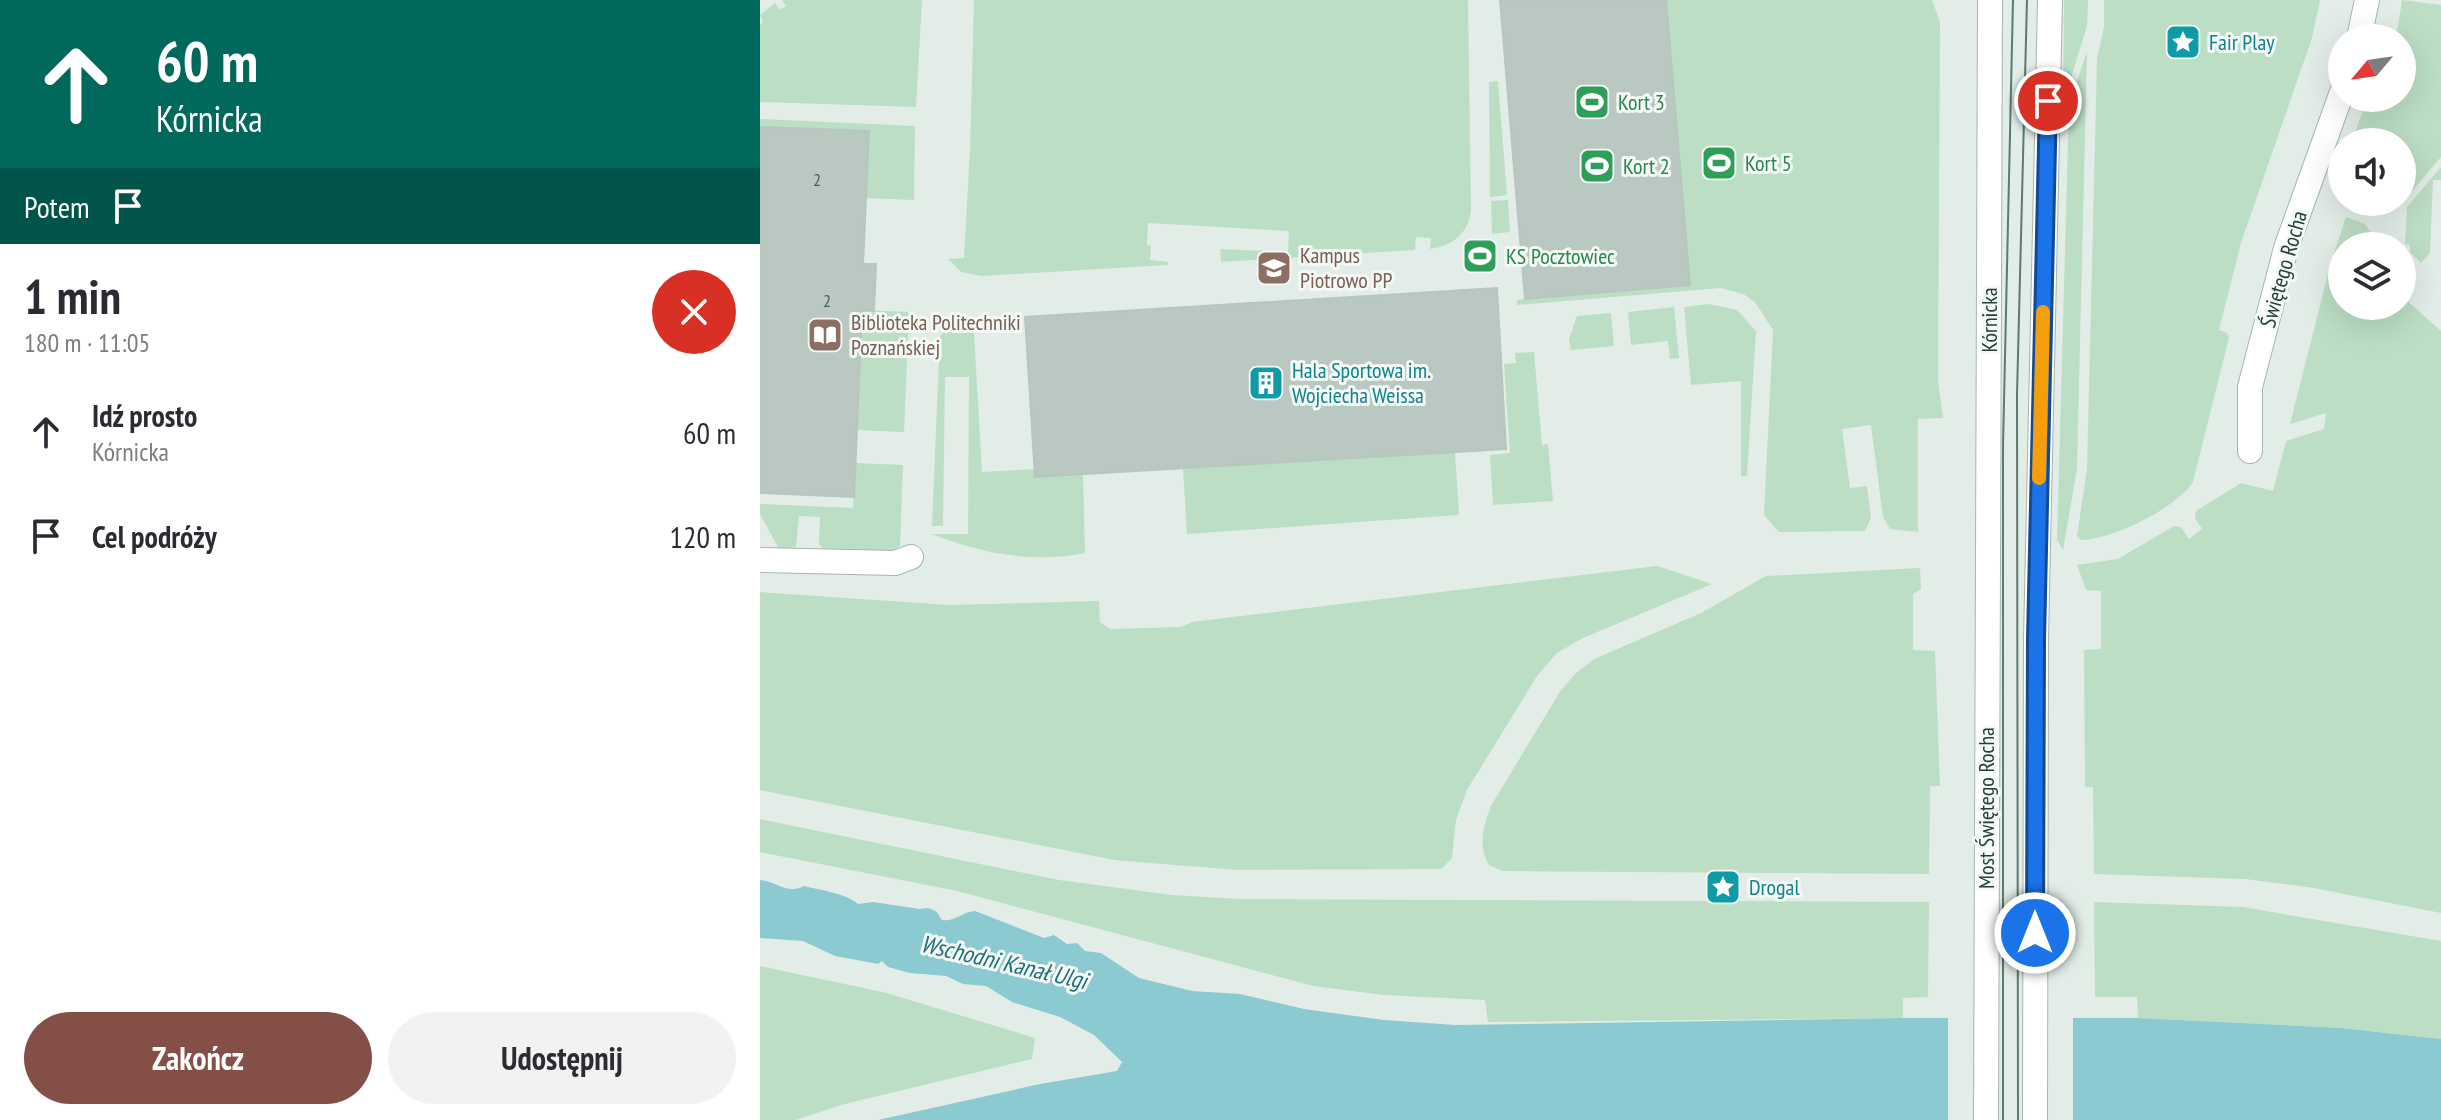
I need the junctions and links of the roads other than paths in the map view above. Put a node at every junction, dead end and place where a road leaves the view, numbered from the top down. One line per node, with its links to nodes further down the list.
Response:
1 (1990, 0): 9 (street, Kórnicka)
2 (2050, 0): 11 (street)
3 (2367, 0): 4 (street)
4 (2362, 24)
5 (2335, 112): 6 (street, Świętego Rocha)
6 (2250, 451)
7 (911, 557): 8 (street)
8 (760, 560)
9 (1987, 639): 10 (street, Most Świętego Rocha)
10 (1986, 1120)
11 (2035, 1120)

